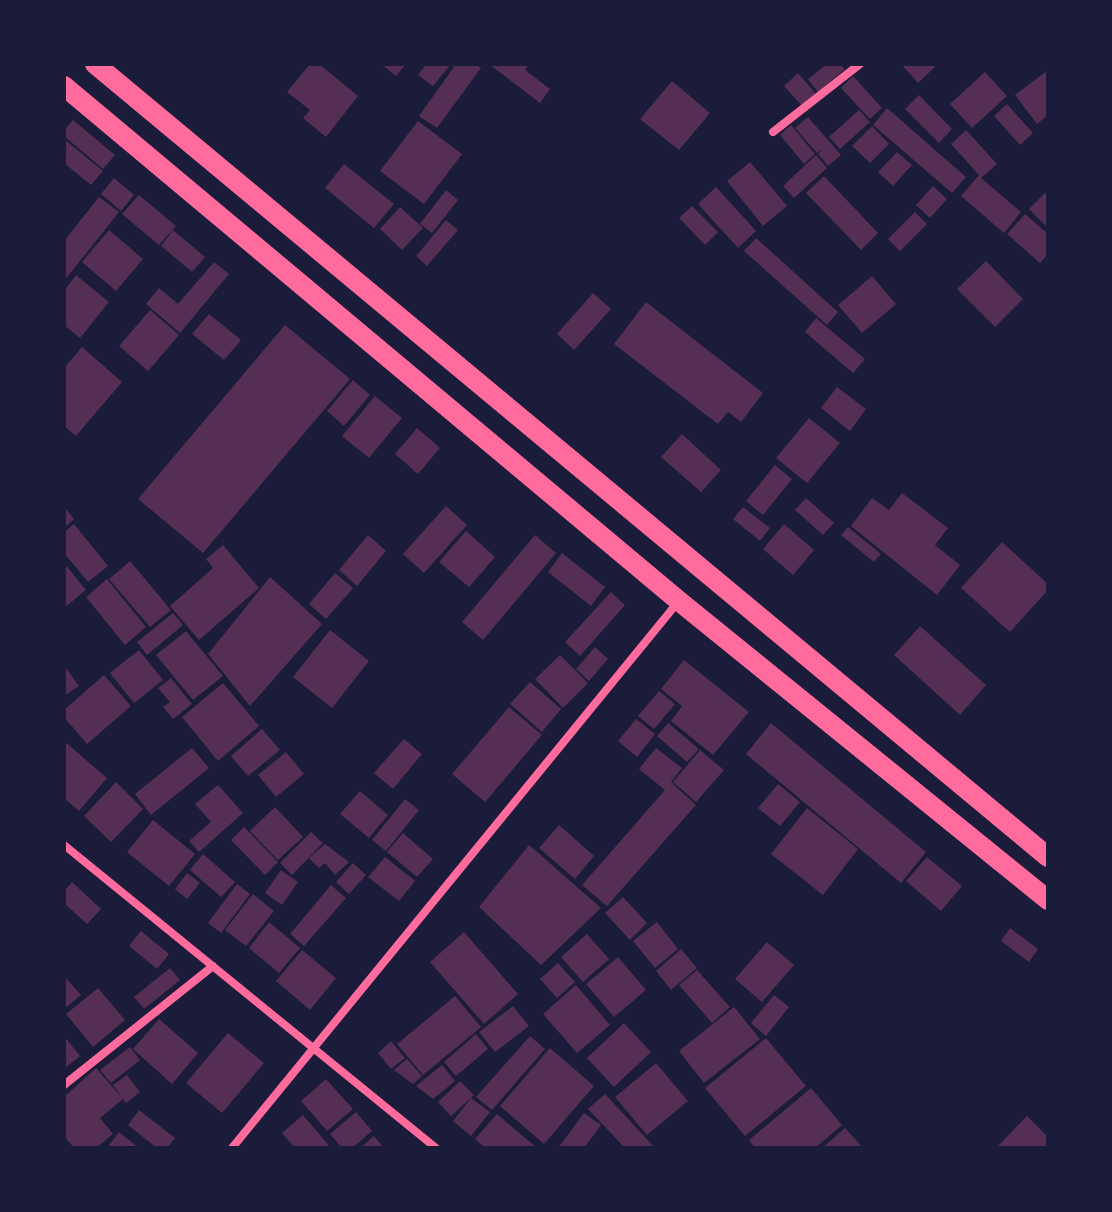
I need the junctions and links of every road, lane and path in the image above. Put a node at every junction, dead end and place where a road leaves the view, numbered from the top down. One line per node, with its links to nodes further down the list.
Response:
1 (95, 64): 7 (main road)
2 (860, 64): 4 (street)
3 (64, 86): 5 (main road)
4 (773, 132)
5 (679, 601): 8 (main road); 10 (street)
6 (64, 845): 9 (street)
7 (1048, 857)
8 (1048, 900)
9 (213, 966): 10 (street); 11 (street)
10 (314, 1049): 12 (street); 13 (street)
11 (64, 1085)
12 (232, 1148)
13 (436, 1148)

